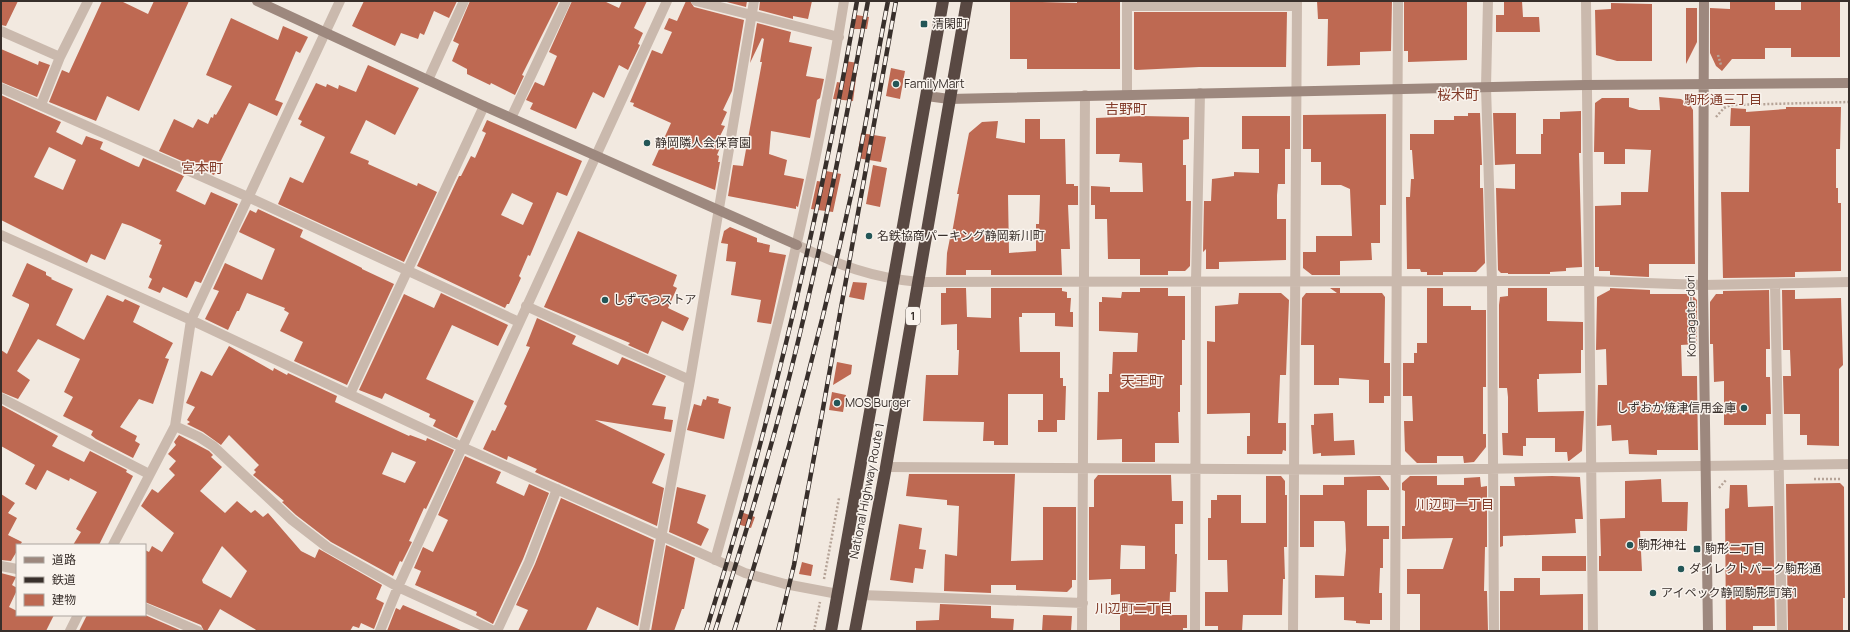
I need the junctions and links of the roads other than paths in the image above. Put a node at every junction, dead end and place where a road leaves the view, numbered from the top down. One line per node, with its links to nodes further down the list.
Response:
1 (88, 1): 22 (street)
2 (257, 1): 20 (street)
3 (340, 1): 20 (street)
4 (464, 1): 23 (street)
5 (566, 1): 38 (street)
6 (667, 1): 39 (street)
7 (696, 1): 18 (street)
8 (754, 1): 18 (street)
9 (844, 1): 21 (street)
10 (943, 1): 34 (highway, National Highway Route 1 / 1)
11 (967, 1): 35 (highway, National Highway Route 1 / 1)
12 (1398, 1): 29 (street)
13 (1488, 1): 27 (street)
14 (1586, 1): 26 (street)
15 (1704, 1): 24 (street, Komagata-dori)
16 (1127, 3): 17 (street); 32 (street)
17 (1297, 4): 30 (street)
18 (751, 15): 21 (street); 41 (street)
19 (1, 31): 22 (street)
20 (326, 32): 23 (street); 40 (street)
21 (839, 37): 43 (street)
22 (60, 57): 36 (street)
23 (428, 80): 37 (street)
24 (1704, 83): 25 (street); 26 (street); 55 (street, Komagata-dori)
25 (1849, 83)
26 (1586, 85): 27 (street); 51 (street)
27 (1486, 87): 29 (street); 50 (street)
28 (1, 88): 36 (street)
29 (1398, 89): 30 (street); 49 (street)
30 (1296, 91): 31 (street); 48 (street)
31 (1200, 93): 32 (street); 47 (street)
32 (1126, 94): 33 (street)
33 (1085, 95): 35 (street); 46 (street)
34 (927, 96): 35 (street); 45 (highway, National Highway Route 1 / 1)
35 (949, 99): 52 (highway, National Highway Route 1 / 1)
36 (41, 105): 40 (street)
37 (484, 106): 38 (street); 44 (street)
38 (511, 118): 39 (street)
39 (597, 155): 41 (street); 56 (street)
40 (248, 197): 44 (street); 57 (street)
41 (718, 210): 43 (street); 59 (street)
42 (1, 235): 57 (street)
43 (797, 245): 45 (street); 78 (street)
44 (408, 270): 58 (street); 60 (street)
45 (893, 280): 52 (street); 82 (highway, National Highway Route 1 / 1)
46 (1082, 281): 47 (street); 52 (street); 68 (street)
47 (1196, 281): 48 (street); 70 (street)
48 (1294, 281): 49 (street); 71 (street)
49 (1398, 281): 50 (street); 73 (street)
50 (1492, 281): 51 (street); 72 (street)
51 (1589, 281): 55 (street); 69 (street)
52 (919, 282): 67 (highway, National Highway Route 1 / 1)
53 (1849, 282): 54 (street)
54 (1775, 284): 55 (street); 64 (street)
55 (1704, 285): 66 (street, Komagata-dori)
56 (526, 306): 58 (street); 59 (street)
57 (192, 320): 60 (street); 62 (street)
58 (519, 322): 63 (street)
59 (690, 380): 76 (street)
60 (350, 394): 63 (street)
61 (1, 398): 74 (street)
62 (175, 426): 74 (street); 81 (street)
63 (462, 447): 75 (street); 81 (street)
64 (1778, 464): 65 (street); 66 (street); 102 (street)
65 (1849, 464)
66 (1706, 465): 69 (street); 101 (street, Komagata-dori)
67 (886, 467): 68 (street); 83 (highway, National Highway Route 1 / 1)
68 (1082, 467): 70 (street); 84 (street)
69 (1590, 467): 72 (street); 100 (street)
70 (1194, 468): 71 (street); 96 (street)
71 (1294, 469): 73 (street); 97 (street)
72 (1493, 469): 73 (street); 99 (street)
73 (1395, 470): 98 (street)
74 (149, 474): 77 (street)
75 (557, 489): 76 (street); 91 (street)
76 (661, 536): 78 (street); 92 (street)
77 (114, 544)
78 (715, 560): 82 (street)
79 (1, 566): 80 (street)
80 (16, 569)
81 (398, 587): 89 (street); 90 (street)
82 (838, 594): 93 (highway, National Highway Route 1 / 1)
83 (862, 595): 84 (street); 94 (highway, National Highway Route 1 / 1)
84 (1083, 604): 95 (street)
85 (146, 608): 88 (street)
86 (78, 616): 87 (street)
87 (70, 631)
88 (198, 631)
89 (380, 631)
90 (494, 631)
91 (497, 631)
92 (644, 631)
93 (831, 631)
94 (855, 631)
95 (1082, 631)
96 (1195, 631)
97 (1293, 631)
98 (1395, 631)
99 (1494, 631)
100 (1593, 631)
101 (1708, 631)
102 (1782, 631)

